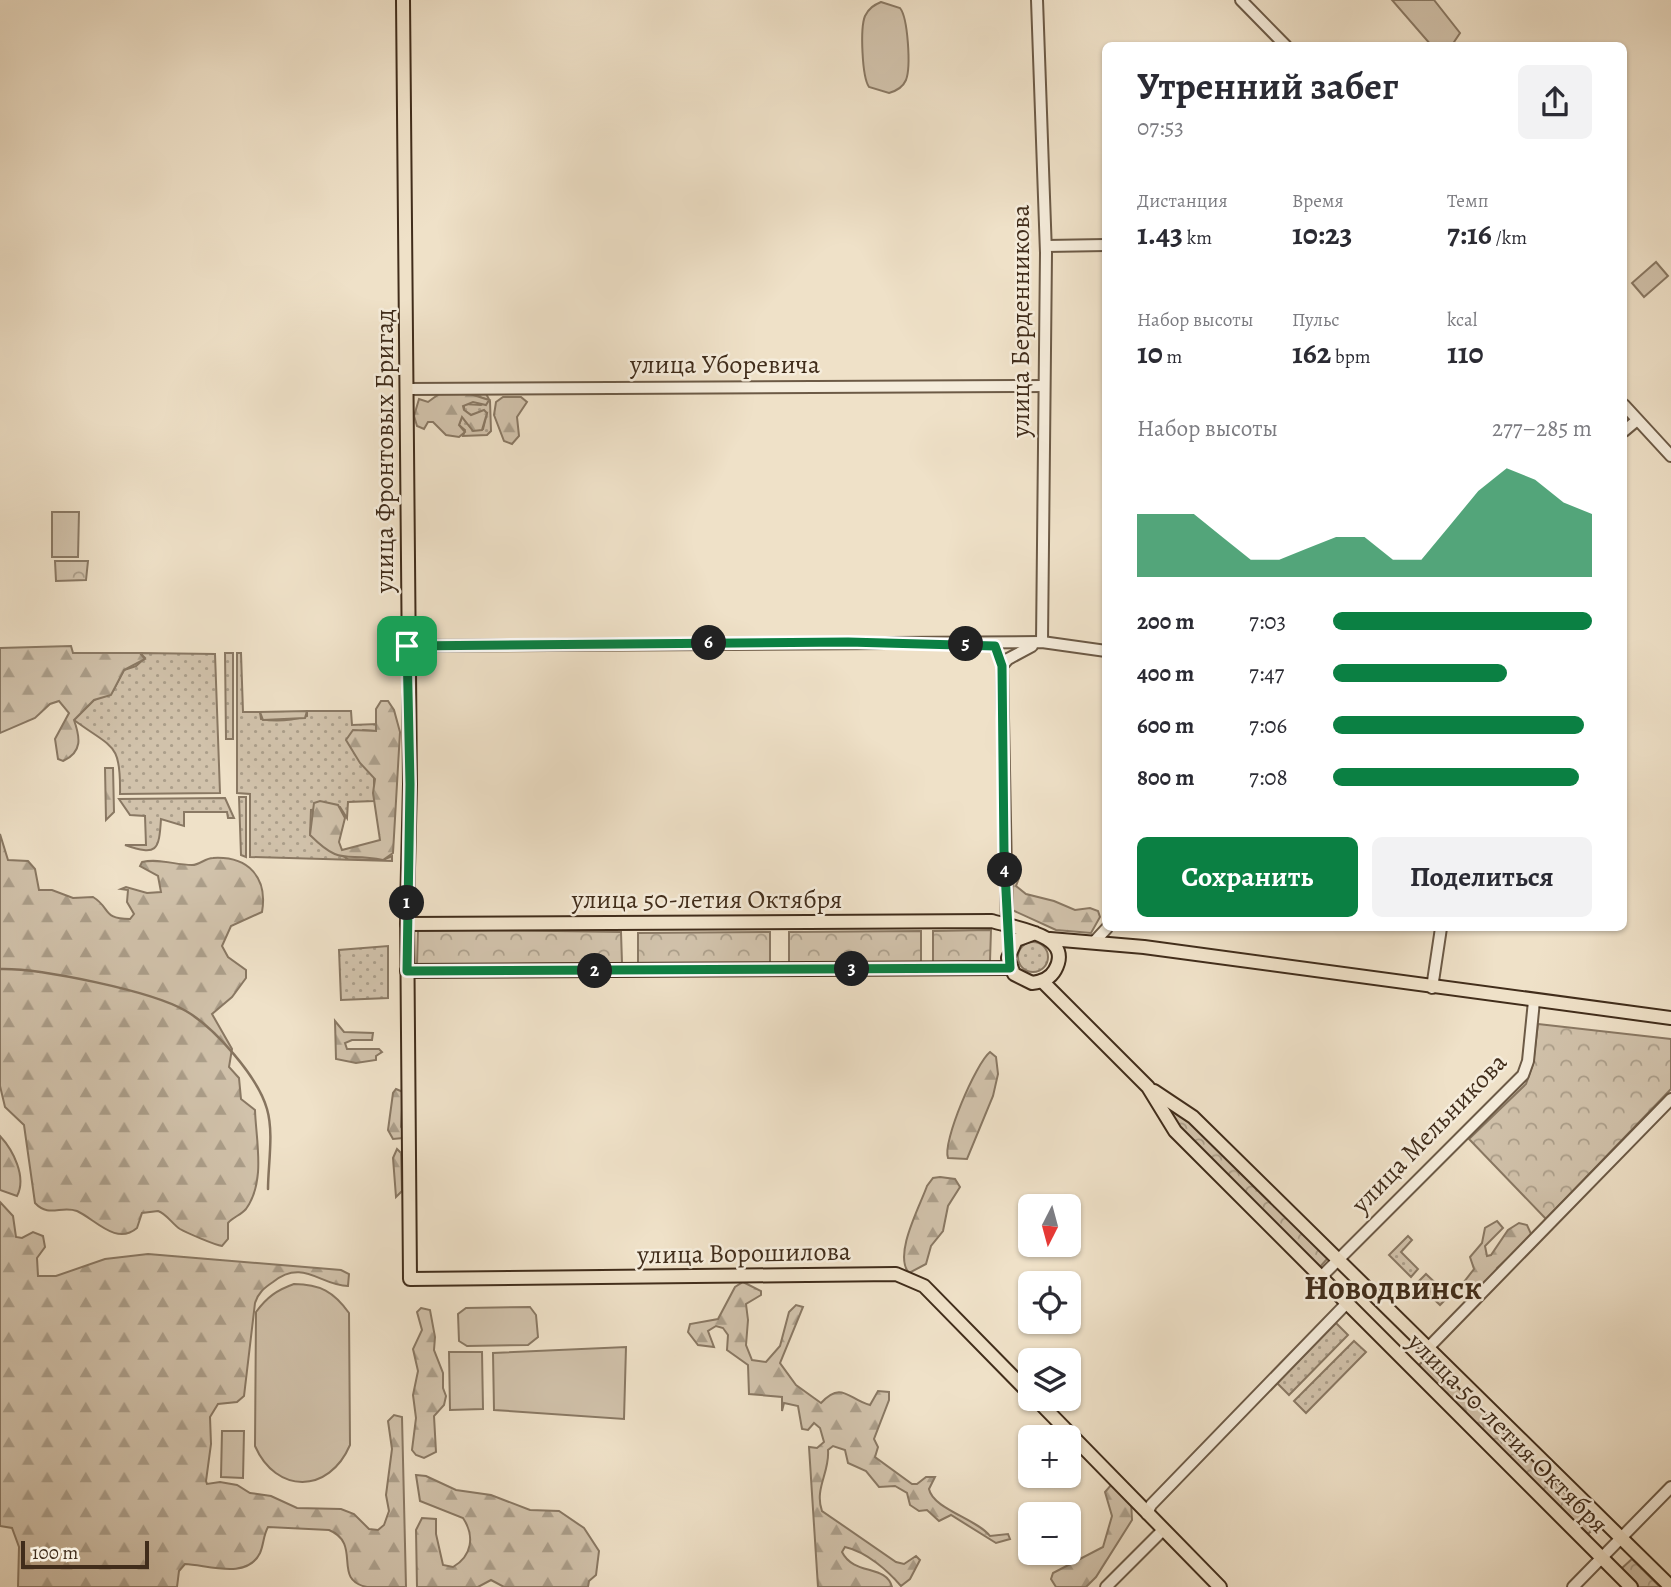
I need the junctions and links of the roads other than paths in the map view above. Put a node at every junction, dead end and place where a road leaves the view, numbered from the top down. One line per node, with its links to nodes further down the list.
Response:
1 (402, 0): 8 (main road, улица Фронтовых Бригад)
2 (1037, 0): 6 (street, улица Берденникова)
3 (1241, 0): 4 (street)
4 (1282, 42)
5 (1102, 245): 6 (street)
6 (1046, 246): 7 (street, улица Берденникова)
7 (1043, 386): 8 (street, улица Уборевича); 13 (street, улица Берденникова)
8 (407, 389): 15 (main road, улица Фронтовых Бригад)
9 (1627, 409): 10 (street)
10 (1636, 421): 11 (street); 12 (street)
11 (1627, 428)
12 (1671, 456)
13 (1042, 642): 14 (street); 16 (street); 17 (street)
14 (994, 644): 15 (street); 17 (street)
15 (407, 646): 18 (main road, улица Фронтовых Бригад)
16 (1102, 651)
17 (1002, 666): 19 (street)
18 (407, 924): 19 (main road, улица 50-летия Октября); 27 (main road, улица Фронтовых Бригад)
19 (1007, 925): 22 (main road, улица 50-летия Октября); 25 (main road)
20 (1104, 931): 24 (street)
21 (1441, 931): 29 (street)
22 (1035, 933): 23 (main road); 25 (main road)
23 (1050, 939): 24 (main road); 28 (main road)
24 (1094, 942): 28 (main road); 29 (main road)
25 (1009, 953): 26 (main road)
26 (1010, 968): 27 (main road); 28 (main road)
27 (407, 971): 36 (main road, улица Фронтовых Бригад)
28 (1050, 973): 32 (main road, улица 50-летия Октября)
29 (1432, 988): 30 (main road)
30 (1534, 1001): 31 (main road); 34 (street, улица Мельникова)
31 (1671, 1018)
32 (1148, 1087): 34 (main road, улица 50-летия Октября); 35 (main road, улица 50-летия Октября)
33 (1671, 1099): 38 (street)
34 (1338, 1260): 35 (street, улица Мельникова); 38 (main road, улица 50-летия Октября)
35 (1320, 1278): 37 (main road, улица 50-летия Октября)
36 (410, 1279): 39 (main road, улица Ворошилова)
37 (1346, 1304): 42 (street); 45 (main road, улица 50-летия Октября)
38 (1428, 1348): 44 (main road, улица 50-летия Октября)
39 (1018, 1382)
40 (1048, 1411): 42 (main road)
41 (1671, 1487): 44 (street)
42 (1147, 1514): 43 (main road)
43 (1163, 1530): 46 (street); 47 (main road)
44 (1620, 1537): 45 (street); 50 (main road, улица 50-летия Октября)
45 (1603, 1560): 48 (street); 49 (main road, улица 50-летия Октября)
46 (1106, 1587)
47 (1220, 1587)
48 (1573, 1587)
49 (1631, 1587)
50 (1671, 1587)

